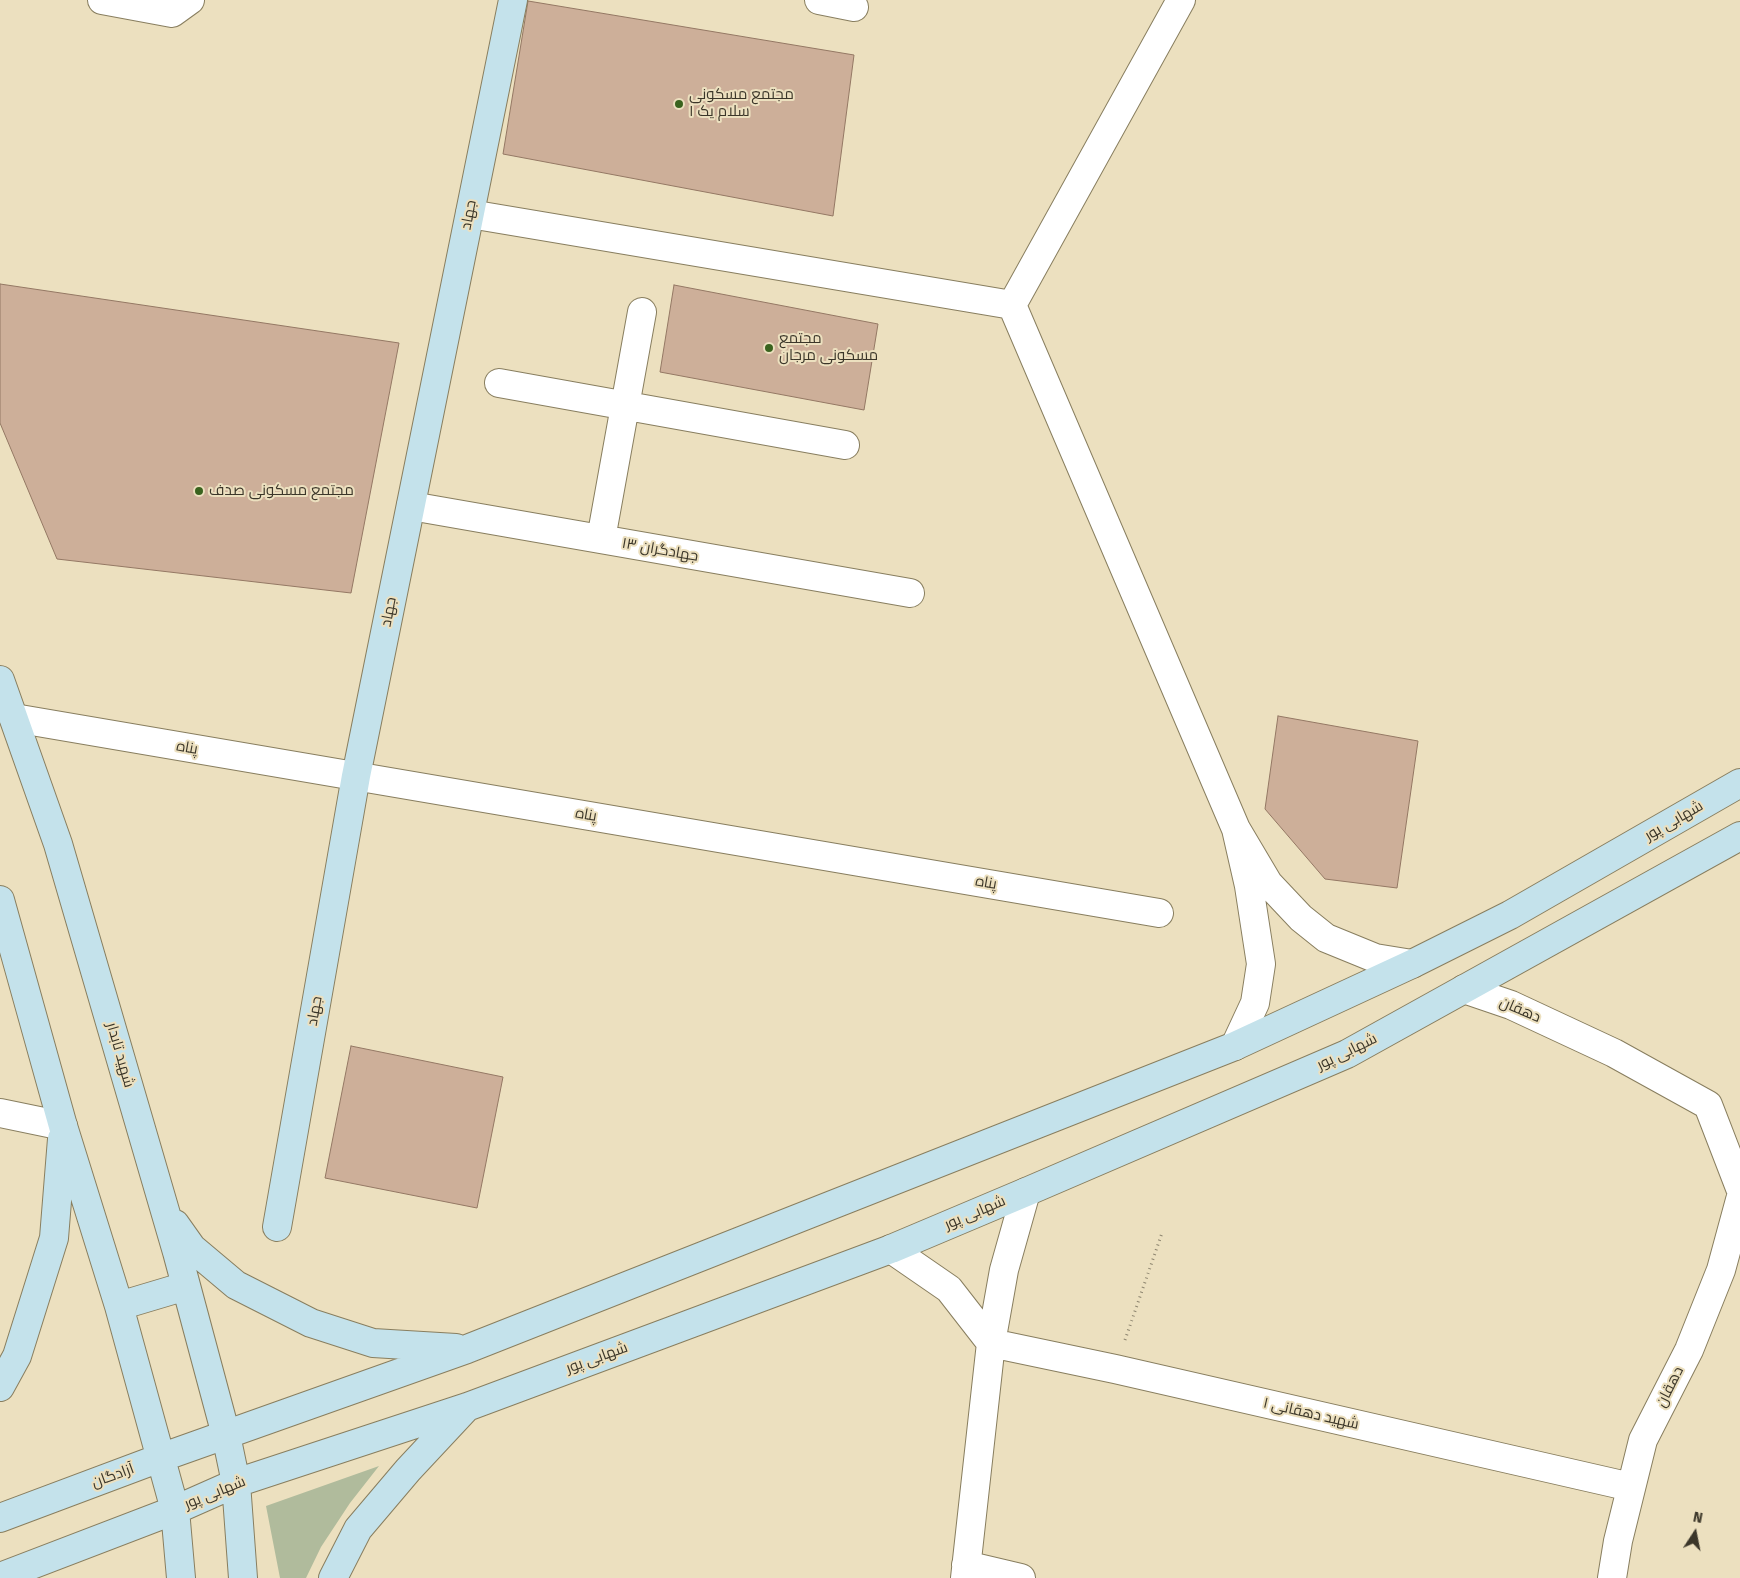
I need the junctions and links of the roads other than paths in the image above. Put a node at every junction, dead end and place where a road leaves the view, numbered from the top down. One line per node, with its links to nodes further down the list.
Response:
1 (102, 0): 2 (street)
2 (190, 0)
3 (513, 0): 7 (main road, جهاد)
4 (820, 0): 6 (street)
5 (1181, 0): 8 (street)
6 (854, 7)
7 (470, 214): 8 (street); 13 (main road, جهاد)
8 (1012, 304): 20 (street)
9 (642, 312): 11 (street)
10 (499, 383): 11 (street)
11 (625, 406): 12 (street); 14 (street)
12 (845, 445)
13 (411, 506): 14 (street, جهادگران ۱۳); 18 (main road, جهاد)
14 (601, 540): 15 (street, جهادگران ۱۳)
15 (910, 593)
16 (0, 680): 17 (main road, شهید تابدار)
17 (14, 718): 18 (street, پناه); 32 (main road, شهید تابدار)
18 (356, 776): 23 (street, پناه); 33 (main road, جهاد)
19 (1740, 783): 24 (main road, شهابی پور)
20 (1236, 829): 24 (street); 26 (street)
21 (1740, 836): 25 (main road, شهابی پور)
22 (0, 900): 28 (main road)
23 (1159, 913)
24 (1412, 964): 26 (main road, شهابی پور)
25 (1464, 989): 29 (street, دهقان); 30 (main road, شهابی پور)
26 (1235, 1046): 38 (main road, شهابی پور)
27 (0, 1113): 28 (street)
28 (63, 1126): 36 (main road); 39 (main road)
29 (1740, 1188)
30 (1026, 1192): 34 (main road, شهابی پور); 37 (street)
31 (1740, 1200): 44 (street, دهقان)
32 (164, 1209): 35 (main road, شهید تابدار); 38 (main road)
33 (277, 1227)
34 (891, 1249): 37 (street); 40 (main road, شهابی پور)
35 (186, 1286): 36 (main road); 41 (main road, شهید تابدار)
36 (119, 1306): 42 (main road)
37 (991, 1343): 44 (street, شهید دهقانی ۱); 47 (street)
38 (468, 1349): 41 (main road, شهابی پور)
39 (0, 1387)
40 (467, 1407): 43 (main road, شهابی پور); 51 (main road)
41 (226, 1435): 42 (main road, آزادگان); 43 (main road, شهید تابدار)
42 (160, 1458): 45 (main road); 46 (main road, آزادگان)
43 (236, 1483): 45 (main road, شهابی پور); 50 (main road)
44 (1631, 1487): 53 (street, دهقان)
45 (175, 1510): 48 (main road); 49 (main road)
46 (0, 1518)
47 (965, 1572): 52 (street)
48 (0, 1577)
49 (181, 1578)
50 (243, 1578)
51 (333, 1578)
52 (1021, 1578)
53 (1612, 1578)

